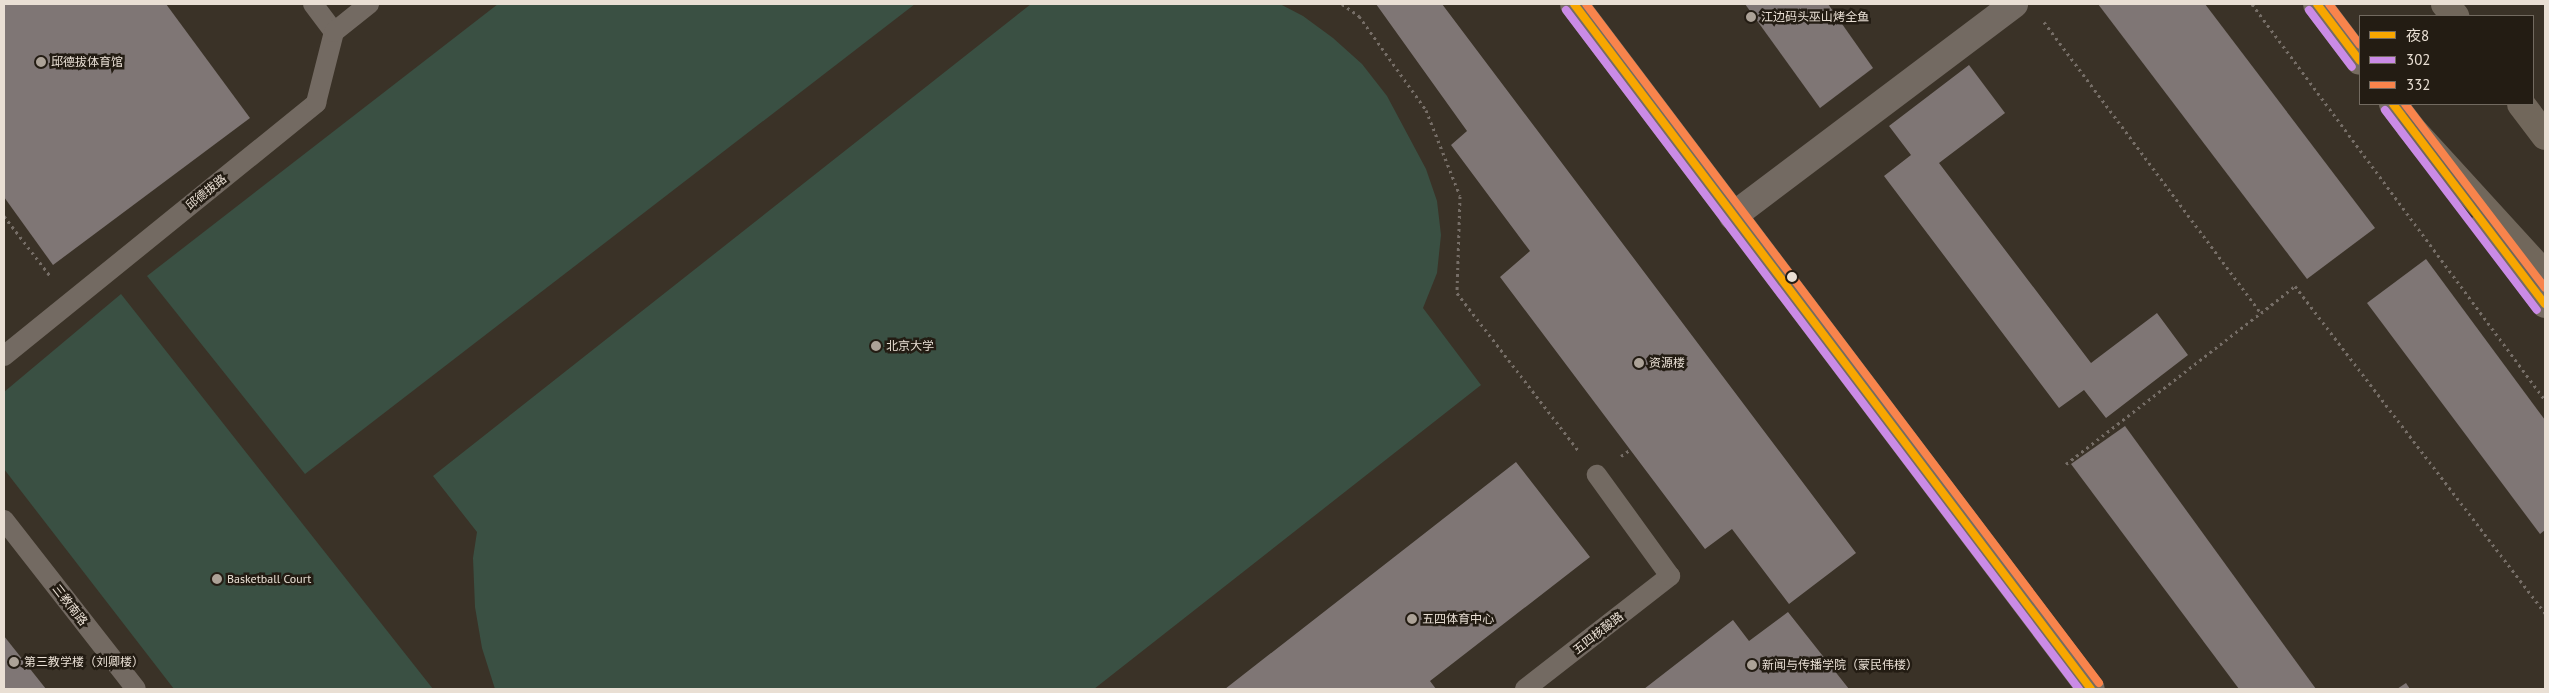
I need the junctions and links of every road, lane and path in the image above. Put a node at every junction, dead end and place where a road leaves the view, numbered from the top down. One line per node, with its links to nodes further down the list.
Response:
1 (313, 4): 11 (lane)
2 (369, 4): 11 (lane)
3 (1342, 4): 26 (path)
4 (1574, 4): 18 (street)
5 (2014, 4): 18 (street)
6 (2252, 4): 24 (path)
7 (2317, 4): 12 (street)
8 (2445, 4): 9 (highway)
9 (2454, 15)
10 (2042, 20): 22 (path)
11 (334, 32): 20 (lane, 邱德拔路)
12 (2359, 59)
13 (2394, 105): 15 (street)
14 (2522, 105): 16 (highway)
15 (2410, 127): 19 (highway); 21 (street)
16 (2545, 136)
17 (4, 216): 20 (path)
18 (1733, 216): 29 (street)
19 (2545, 275)
20 (70, 302): 23 (lane, 邱德拔路)
21 (2545, 304)
22 (2261, 313): 25 (path); 28 (path)
23 (4, 356)
24 (2545, 400)
25 (2066, 464)
26 (1597, 474): 31 (lane, 五四核酸路)
27 (4, 520): 30 (lane, 三教南路)
28 (2545, 612)
29 (2083, 686)
30 (136, 689)
31 (1525, 689)

